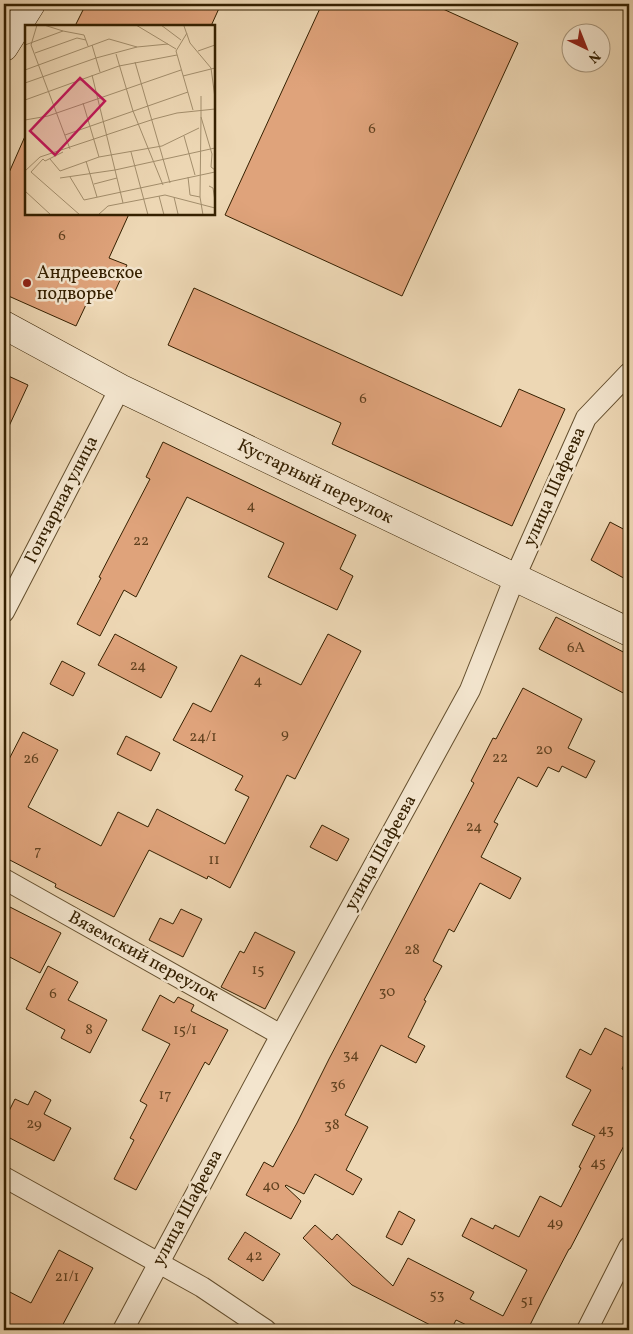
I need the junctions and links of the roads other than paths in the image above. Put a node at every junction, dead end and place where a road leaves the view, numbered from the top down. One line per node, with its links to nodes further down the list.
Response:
1 (31, 4): 2 (street)
2 (4, 47)
3 (4, 325): 5 (street, Кустарный переулок)
4 (629, 373): 6 (street, улица Шафеева)
5 (120, 388): 6 (street, Кустарный переулок); 7 (street, Гончарная улица)
6 (515, 577): 8 (street, Кустарный переулок); 10 (street, улица Шафеева)
7 (4, 612)
8 (629, 632)
9 (4, 879): 10 (street, Вяземский переулок)
10 (282, 1035): 13 (street, улица Шафеева)
11 (4, 1177): 13 (street)
12 (629, 1246): 16 (street)
13 (158, 1264): 14 (street, улица Шафеева); 15 (street)
14 (123, 1330)
15 (266, 1330)
16 (587, 1330)

